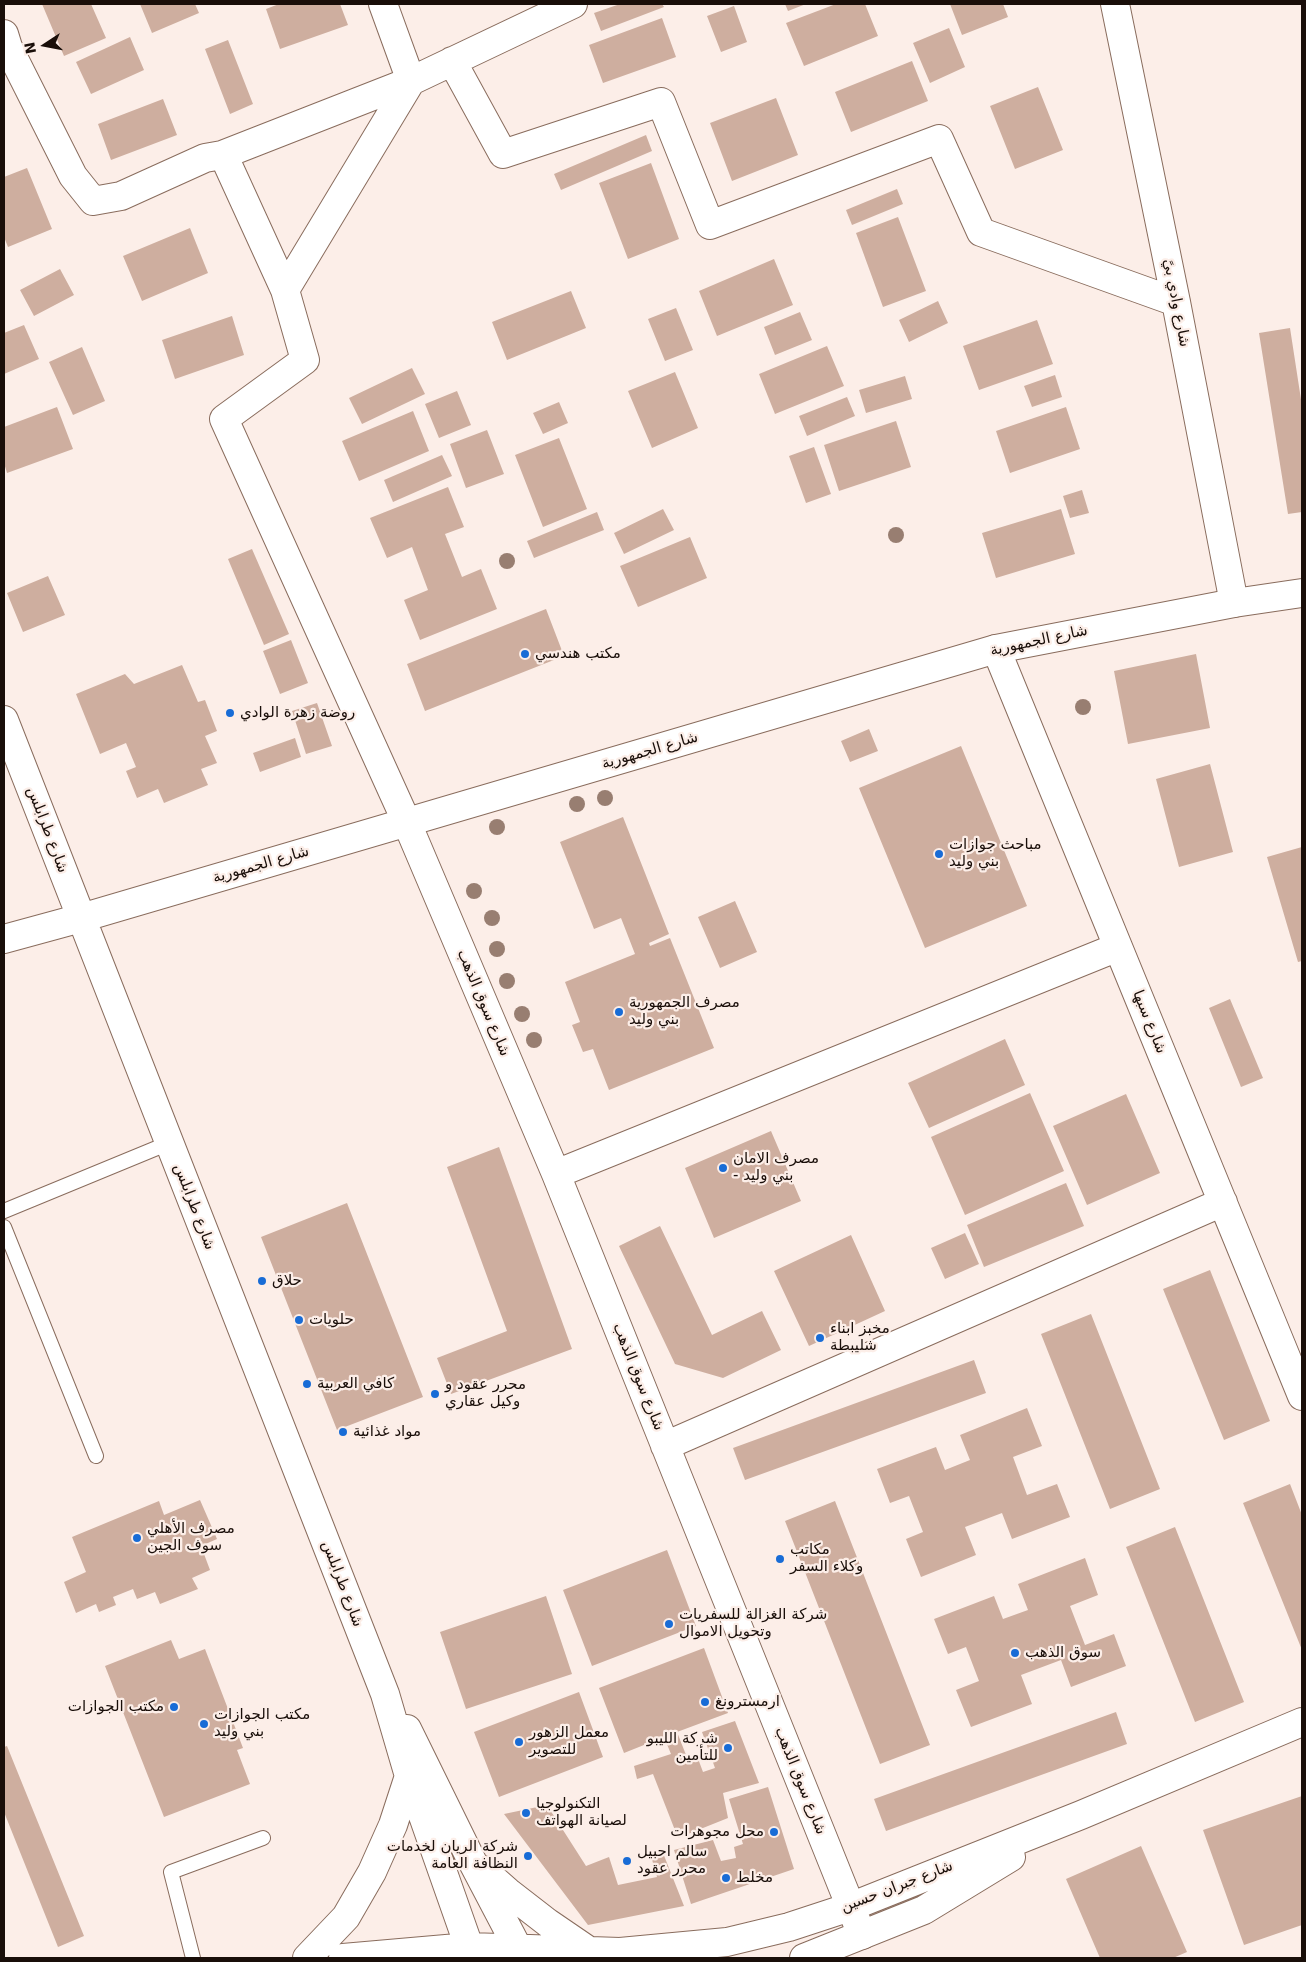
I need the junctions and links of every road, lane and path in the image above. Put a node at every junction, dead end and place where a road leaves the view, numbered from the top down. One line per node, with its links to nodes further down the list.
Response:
1 (383, 4): 6 (street)
2 (574, 4): 5 (street)
3 (1115, 4): 9 (street, شارع وادي بيً)
4 (4, 34): 7 (street)
5 (452, 61): 6 (street); 9 (street)
6 (411, 81): 7 (street); 8 (street)
7 (222, 155): 8 (street)
8 (285, 290): 14 (street, شارع سوق الذهب)
9 (1176, 302): 11 (street, شارع وادي بيً)
10 (1302, 592): 11 (street, شارع الجمهورية)
11 (1234, 603): 12 (street, شارع الجمهورية)
12 (996, 649): 14 (street, شارع الجمهورية); 17 (street, شارع سبها)
13 (4, 720): 15 (street, شارع طرابلس)
14 (407, 823): 15 (street, شارع الجمهورية); 19 (street, شارع سوق الذهب)
15 (81, 918): 16 (street, شارع الجمهورية); 18 (street, شارع طرابلس)
16 (4, 939)
17 (1118, 948): 19 (street); 20 (street, شارع سبها)
18 (169, 1143): 21 (lane); 26 (street, شارع طرابلس)
19 (556, 1174): 24 (street, شارع سوق الذهب)
20 (1223, 1202): 23 (street, شارع سبها); 24 (street)
21 (4, 1211)
22 (4, 1227): 25 (lane)
23 (1302, 1396)
24 (665, 1446): 32 (street, شارع سوق الذهب)
25 (96, 1456)
26 (385, 1694): 28 (street, شارع طرابلس); 31 (street, شارع طرابلس)
27 (1302, 1722): 29 (street, شارع جبران حسين)
28 (409, 1776): 35 (street, شارع طرابلس); 38 (street)
29 (1081, 1815): 32 (street, شارع جبران حسين); 33 (street)
30 (263, 1838): 37 (lane)
31 (470, 1859): 34 (street); 36 (street, شارع طرابلس)
32 (850, 1907): 33 (street, شارع سوق الذهب); 34 (street, شارع جبران حسين)
33 (862, 1935): 40 (street)
34 (589, 1951): 36 (street, شارع جبران حسين)
35 (471, 1953): 36 (street, شارع جبران حسين); 39 (street, شارع جبران حسين)
36 (521, 1953)
37 (193, 1958)
38 (307, 1958)
39 (344, 1958)
40 (804, 1958)

